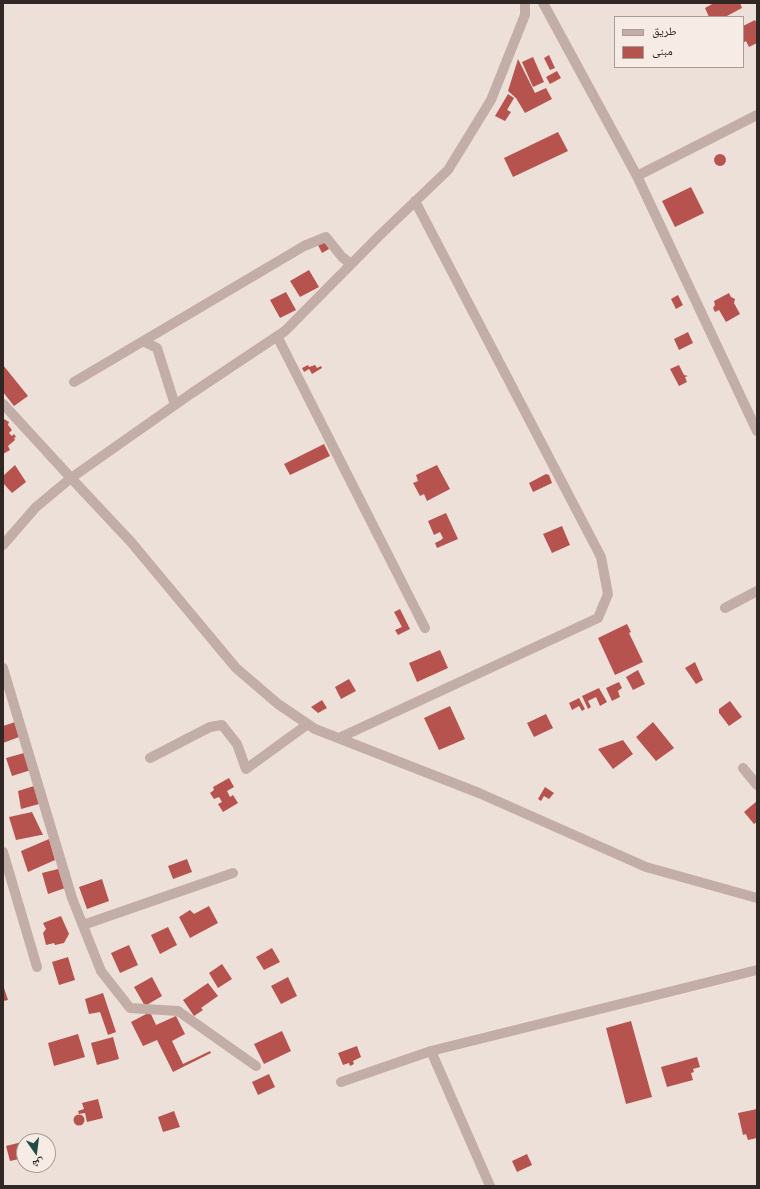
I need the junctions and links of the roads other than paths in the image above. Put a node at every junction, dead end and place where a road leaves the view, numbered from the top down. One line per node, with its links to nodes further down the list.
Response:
1 (525, 3): 5 (street)
2 (548, 5): 4 (street)
3 (757, 115): 4 (street)
4 (637, 176): 12 (street)
5 (415, 201): 6 (street); 20 (street)
6 (352, 264): 7 (street); 8 (street)
7 (277, 336): 11 (street); 17 (street)
8 (143, 341): 9 (street); 11 (street)
9 (74, 382)
10 (3, 404): 13 (street)
11 (175, 405): 13 (street)
12 (757, 431)
13 (70, 478): 14 (street); 19 (street)
14 (3, 544)
15 (757, 591): 16 (street)
16 (725, 608)
17 (425, 628)
18 (3, 668): 27 (street)
19 (308, 724): 20 (street); 21 (street)
20 (339, 738): 26 (street)
21 (150, 758)
22 (743, 768): 23 (street)
23 (757, 785)
24 (3, 852): 28 (street)
25 (233, 873): 27 (street)
26 (757, 898)
27 (82, 925): 31 (street)
28 (37, 967)
29 (757, 970): 30 (street)
30 (432, 1051): 32 (street); 33 (street)
31 (256, 1066)
32 (341, 1082)
33 (490, 1186)

